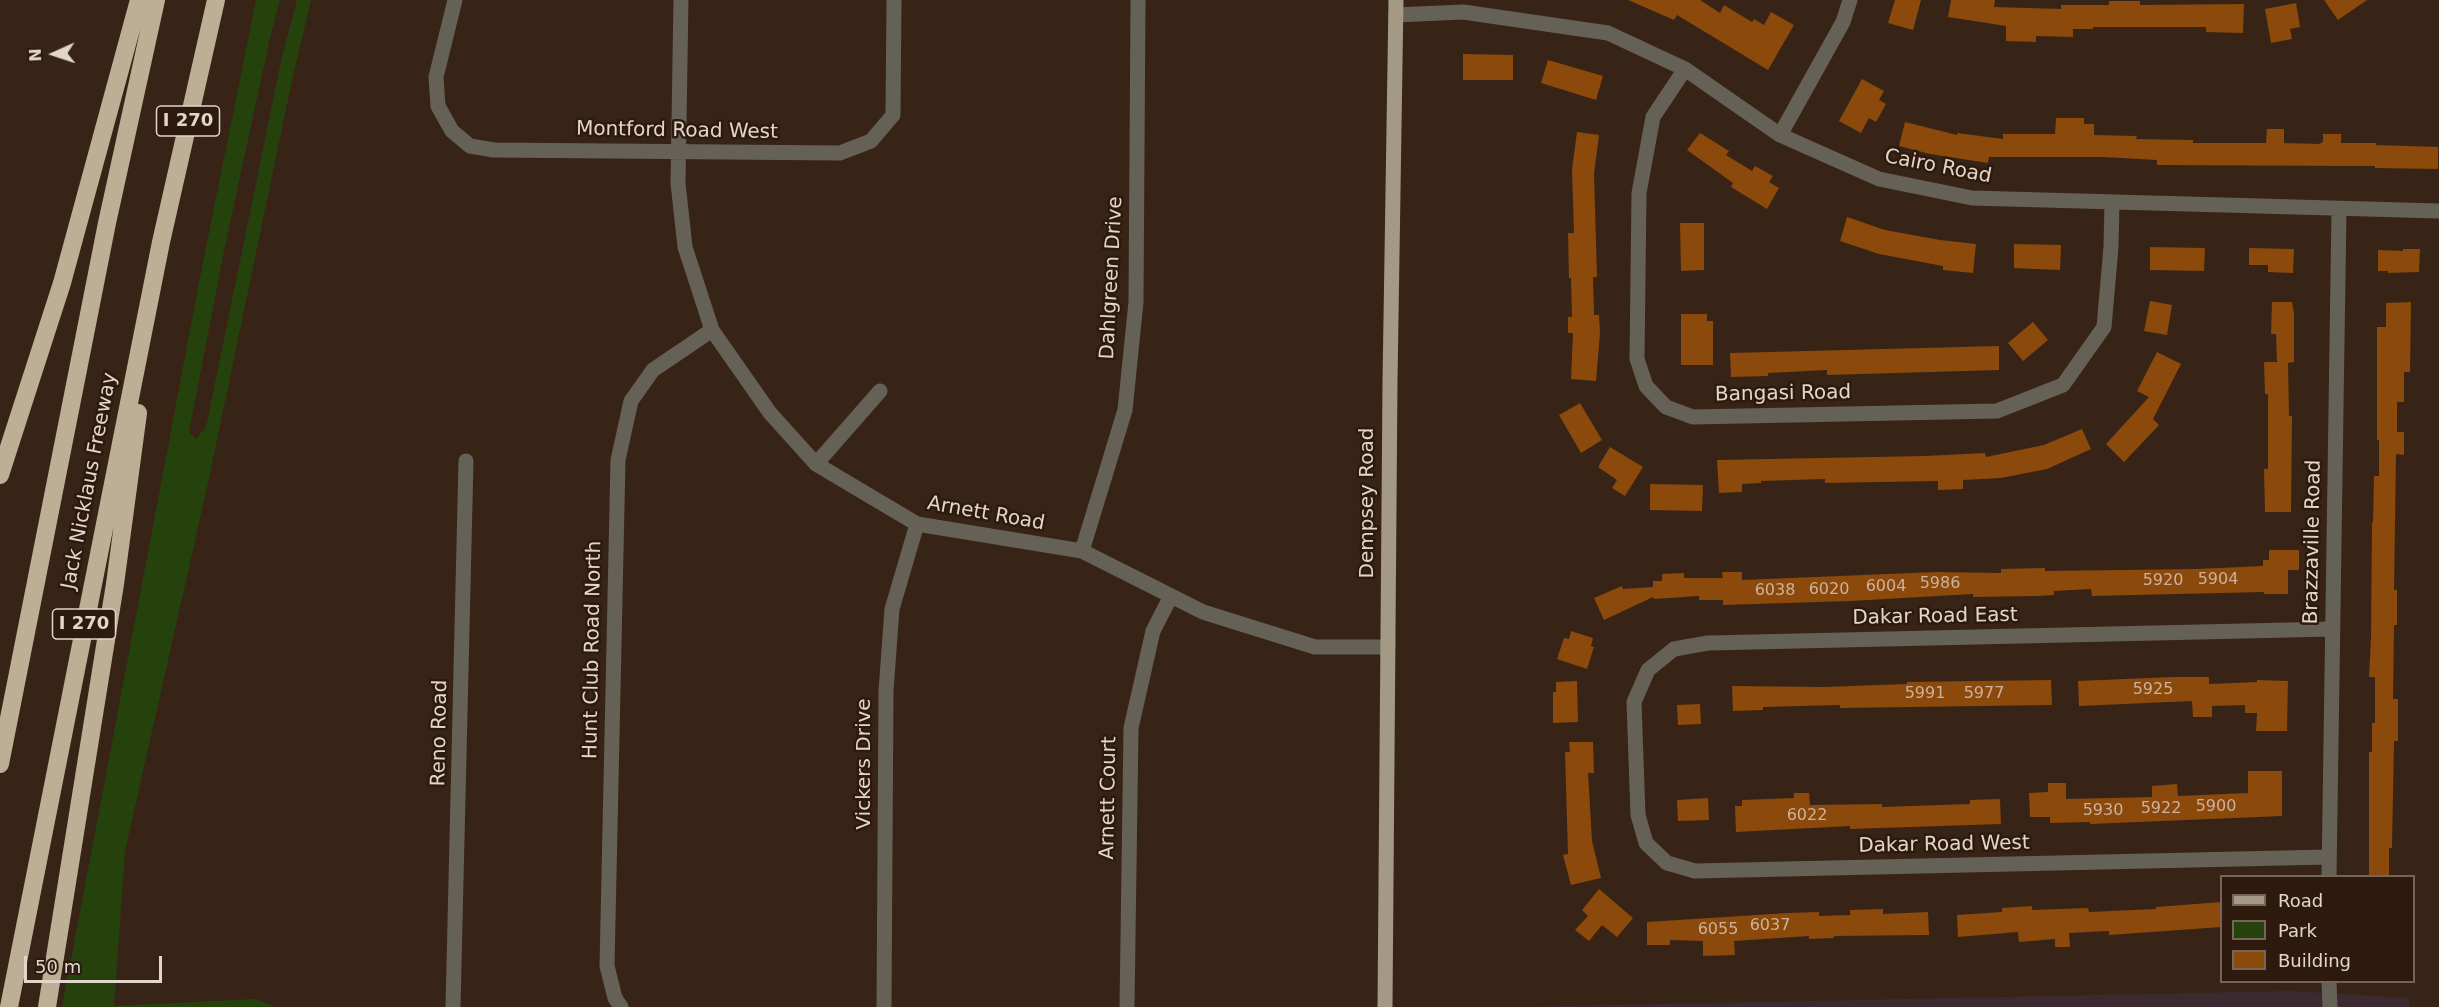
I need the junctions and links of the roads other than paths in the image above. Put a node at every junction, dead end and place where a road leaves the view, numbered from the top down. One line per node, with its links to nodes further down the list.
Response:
1 (139, 0): 21 (highway)
2 (156, 0): 27 (highway, Jack Nicklaus Freeway / I 270)
3 (216, 0): 16 (highway, Jack Nicklaus Freeway / I 270)
4 (455, 0): 12 (street, Montford Road West)
5 (681, 0): 12 (street, Arnett Road)
6 (894, 0): 12 (street, Montford Road West)
7 (1138, 0): 23 (street, Dahlgreen Drive)
8 (1850, 0): 11 (street)
9 (1396, 8): 10 (street, Cairo Road); 26 (main road, Dempsey Road)
10 (1685, 69): 11 (street, Cairo Road); 13 (street, Bangasi Road)
11 (1780, 135): 13 (street, Cairo Road)
12 (679, 153): 17 (street, Arnett Road)
13 (2112, 203): 14 (street, Cairo Road)
14 (2339, 209): 15 (street, Cairo Road); 25 (street, Brazzaville Road)
15 (2439, 211)
16 (161, 242): 32 (highway, Jack Nicklaus Freeway / I 270); 33 (highway)
17 (712, 330): 20 (street, Arnett Road); 35 (street, Hunt Club Road North)
18 (879, 391): 20 (street)
19 (466, 461): 34 (street, Reno Road)
20 (816, 464): 22 (street, Arnett Road)
21 (0, 475)
22 (917, 524): 23 (street, Arnett Road); 36 (street, Vickers Drive)
23 (1082, 551): 24 (street, Arnett Road)
24 (1171, 596): 26 (street, Arnett Road); 37 (street, Arnett Court)
25 (2333, 629): 28 (street, Dakar Road East); 29 (street, Brazzaville Road)
26 (1388, 647): 38 (main road, Dempsey Road)
27 (0, 764)
28 (1636, 768): 29 (street, Dakar Road West)
29 (2328, 857): 30 (street, Brazzaville Road)
30 (2329, 875)
31 (2329, 983): 39 (street)
32 (9, 1007)
33 (47, 1007)
34 (453, 1007)
35 (621, 1007)
36 (884, 1007)
37 (1127, 1007)
38 (1385, 1007)
39 (2330, 1007)

